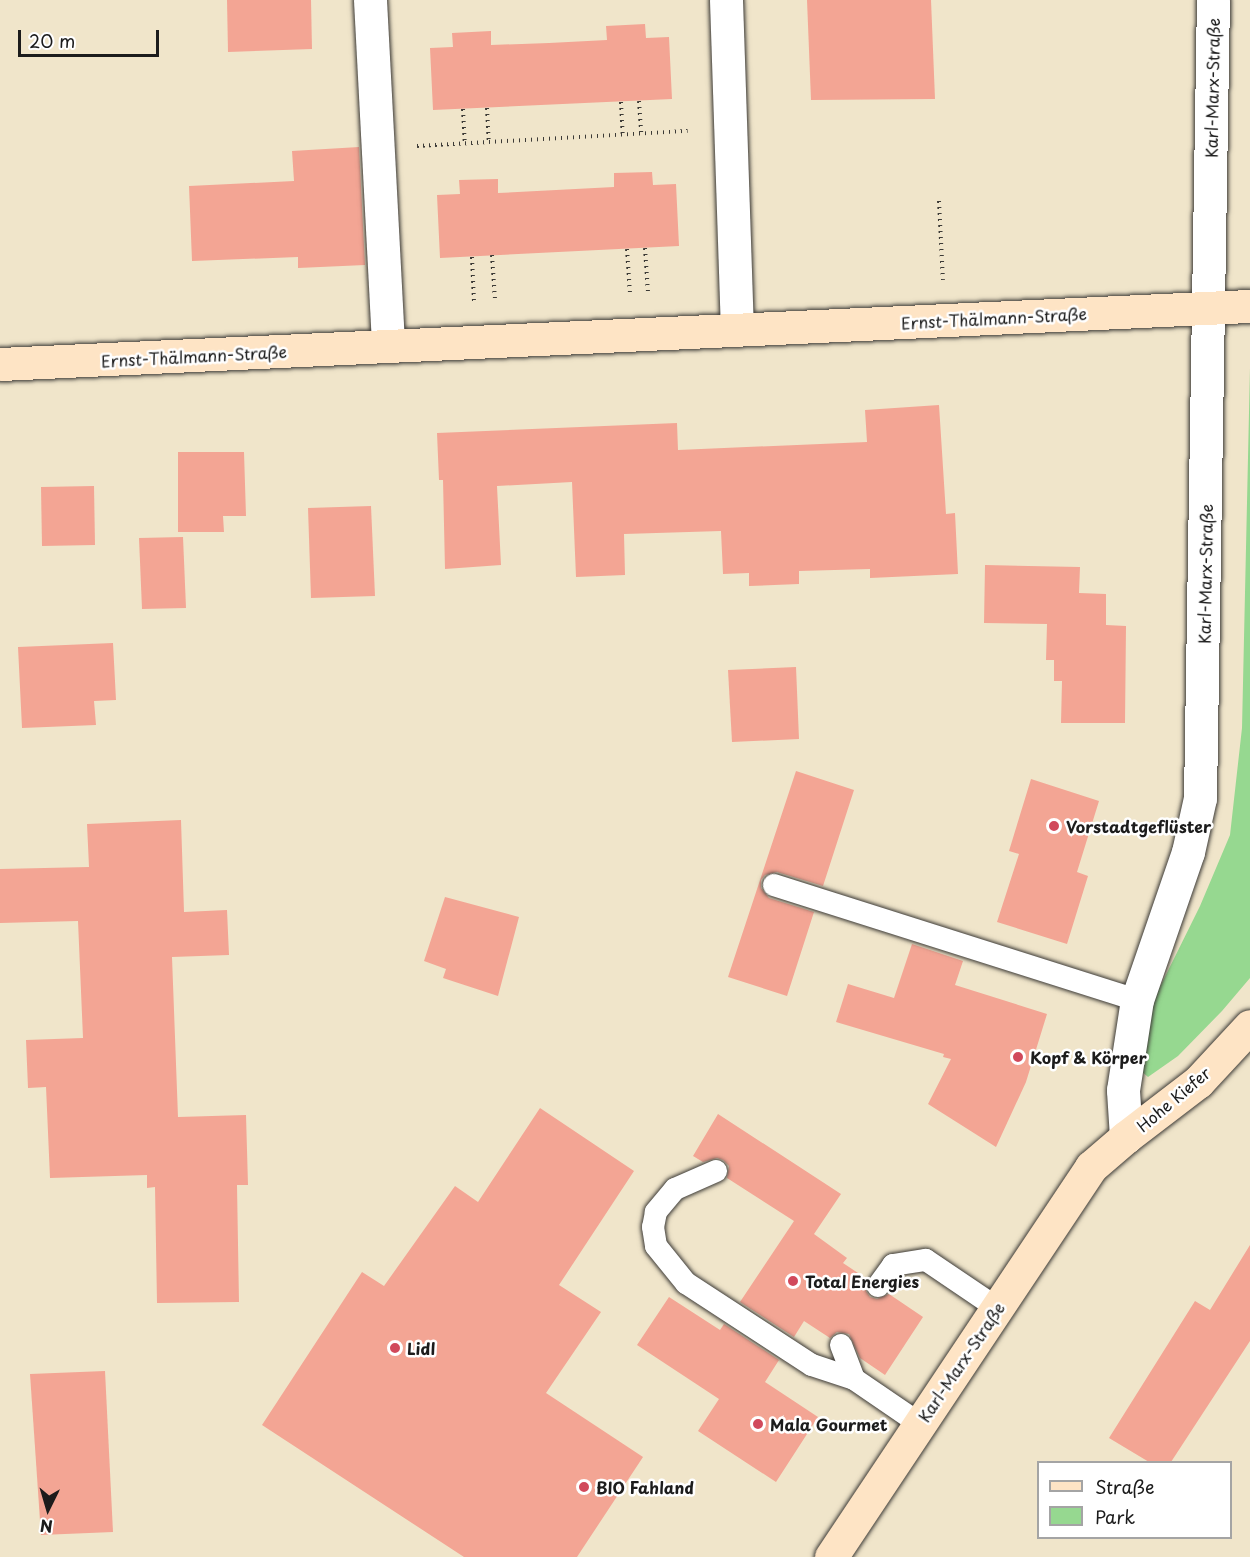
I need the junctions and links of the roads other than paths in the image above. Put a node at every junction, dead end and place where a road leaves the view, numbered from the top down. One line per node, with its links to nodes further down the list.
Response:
1 (370, 0): 7 (street)
2 (726, 0): 6 (street)
3 (1213, 0): 5 (street, Karl-Marx-Straße)
4 (1250, 306): 5 (street, Ernst-Thälmann-Straße)
5 (1209, 308): 6 (street, Ernst-Thälmann-Straße); 10 (street, Karl-Marx-Straße)
6 (737, 330): 7 (street, Ernst-Thälmann-Straße)
7 (388, 346): 8 (street, Ernst-Thälmann-Straße)
8 (0, 364)
9 (774, 885): 10 (lane)
10 (1137, 1000): 12 (street, Karl-Marx-Straße)
11 (1250, 1026): 12 (street, Hohe Kiefer)
12 (1126, 1137): 13 (street, Hohe Kiefer)
13 (1091, 1167): 16 (street, Karl-Marx-Straße)
14 (716, 1171): 18 (lane)
15 (878, 1286): 16 (lane)
16 (997, 1308): 19 (street, Karl-Marx-Straße)
17 (841, 1345): 18 (lane)
18 (854, 1379): 19 (lane)
19 (920, 1424): 20 (street, Karl-Marx-Straße)
20 (831, 1557)

